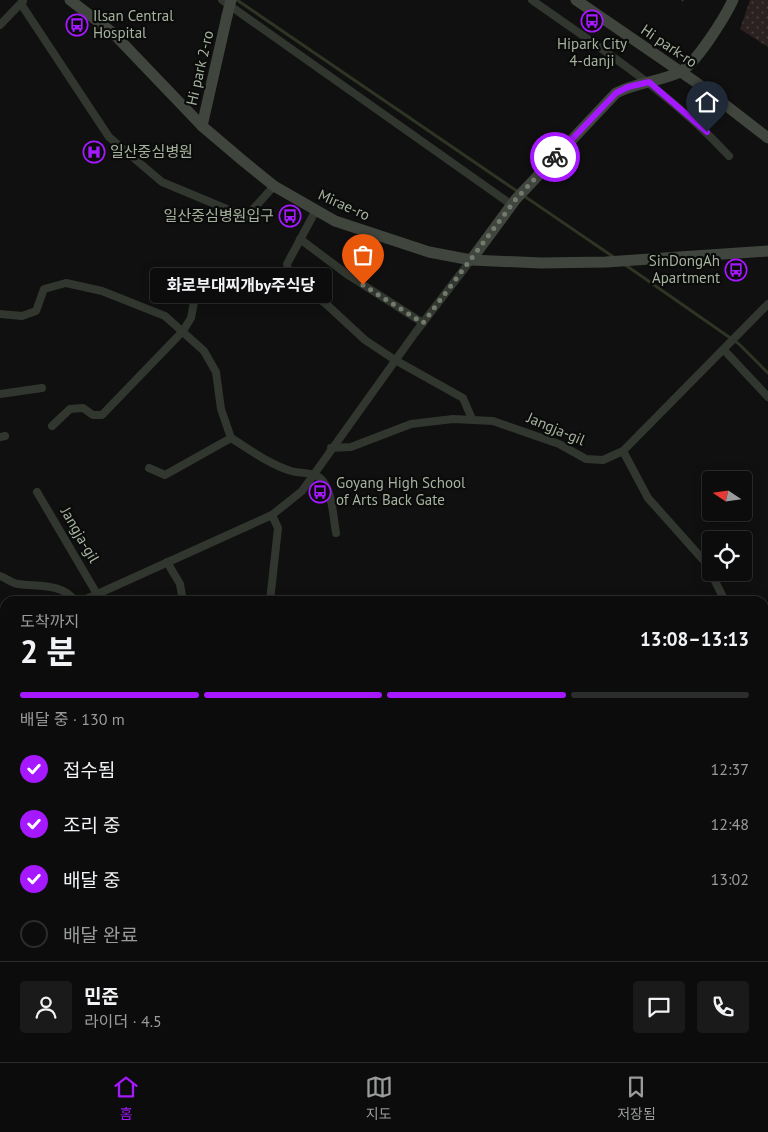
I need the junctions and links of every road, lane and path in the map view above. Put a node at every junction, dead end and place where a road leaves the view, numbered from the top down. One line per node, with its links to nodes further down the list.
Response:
1 (70, 0): 11 (street, Mirae-ro)
2 (222, 0): 15 (street)
3 (231, 0): 11 (street, Hi park 2-ro, bridge)
4 (532, 0): 10 (street)
5 (576, 0): 9 (street, Hi park-ro)
6 (733, 0): 9 (street)
7 (22, 2): 8 (street); 14 (street)
8 (0, 25)
9 (680, 72): 10 (street); 12 (street, Hi park-ro)
10 (649, 82): 13 (street); 15 (street)
11 (202, 126): 14 (street, Mirae-ro)
12 (768, 138)
13 (729, 156)
14 (274, 186): 16 (street, Mirae-ro)
15 (514, 202): 19 (street)
16 (316, 210): 17 (street); 19 (street, Mirae-ro)
17 (300, 240): 23 (street); 26 (street)
18 (768, 251): 19 (street, Mirae-ro)
19 (471, 260): 23 (street)
20 (197, 286): 24 (street)
21 (768, 304): 25 (street, Jangja-gil)
22 (0, 314): 24 (street)
23 (423, 323): 26 (street)
24 (184, 332): 31 (street); 32 (street)
25 (726, 347): 29 (street); 34 (street, Jangja-gil)
26 (395, 360): 30 (street); 33 (street)
27 (42, 388): 28 (street)
28 (0, 394)
29 (768, 396)
30 (472, 420): 33 (street, Jangja-gil); 34 (street, Jangja-gil)
31 (52, 426)
32 (230, 438): 35 (street); 36 (street)
33 (331, 448): 36 (street)
34 (623, 451): 47 (street)
35 (149, 468)
36 (313, 474): 38 (street); 39 (street)
37 (37, 492): 42 (street, Jangja-gil)
38 (272, 515): 40 (street); 46 (street)
39 (336, 534)
40 (168, 562): 42 (street); 45 (street)
41 (0, 576): 43 (street)
42 (97, 594): 44 (street)
43 (71, 596)
44 (93, 596)
45 (183, 596)
46 (271, 596)
47 (722, 596)

